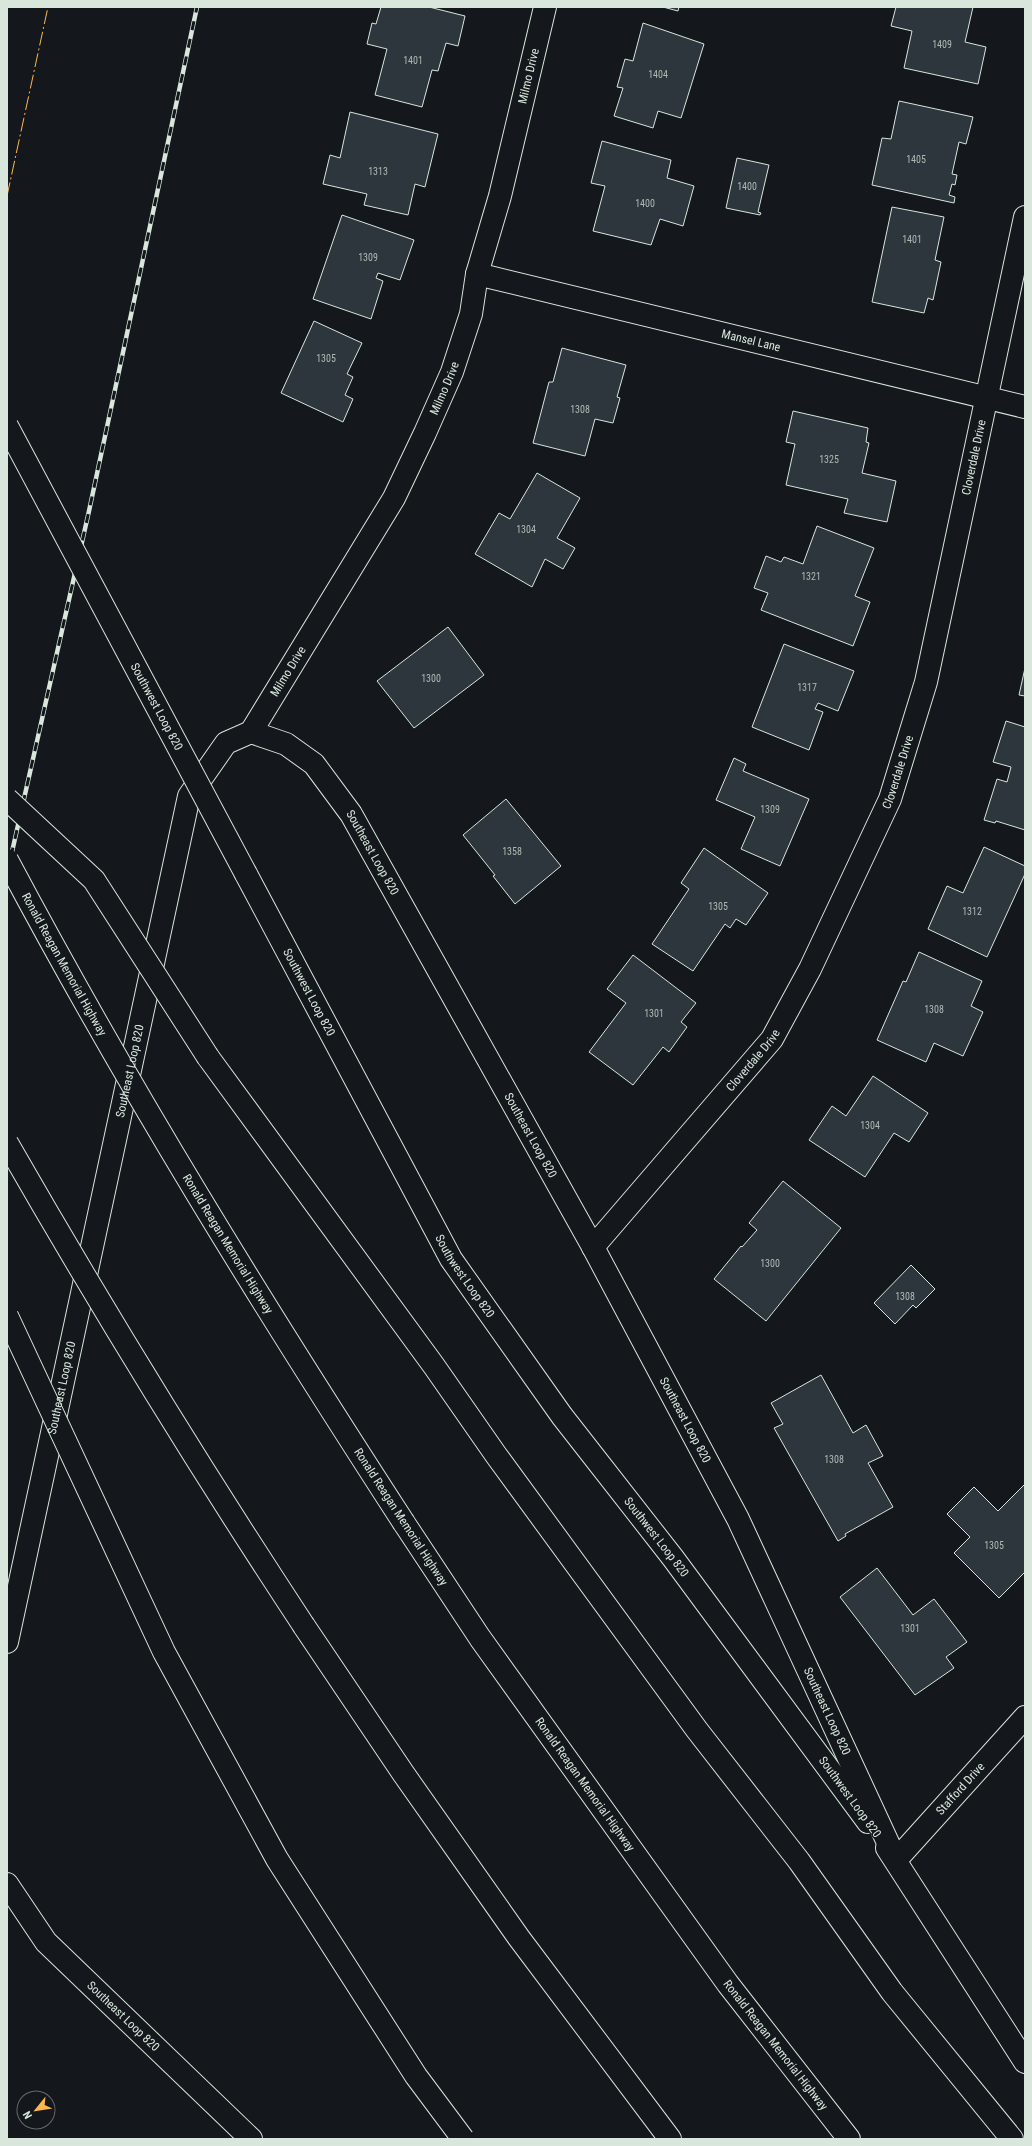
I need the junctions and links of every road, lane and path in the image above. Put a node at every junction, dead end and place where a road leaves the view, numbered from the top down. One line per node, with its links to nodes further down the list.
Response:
1 (545, 7): 3 (main road, Milmo Drive)
2 (1025, 216): 4 (main road, Cloverdale Drive)
3 (477, 274): 4 (main road, Mansel Lane); 7 (main road, Milmo Drive)
4 (987, 398): 5 (main road, Mansel Lane); 11 (main road, Cloverdale Drive)
5 (1025, 407)
6 (7, 426): 15 (main road, Southwest Loop 820, bridge)
7 (252, 732): 11 (main road, Southeast Loop 820); 13 (main road, Southeast Loop 820)
8 (7, 799): 22 (main road, bridge)
9 (7, 860): 21 (main road, Ronald Reagan Memorial Highway, bridge)
10 (7, 1143): 20 (main road, bridge)
11 (593, 1247): 15 (main road, Southeast Loop 820)
12 (7, 1316): 19 (main road, bridge)
13 (7, 1642)
14 (1025, 1716): 15 (main road, Stafford Drive)
15 (896, 1860): 17 (main road, Southwest Loop 820)
16 (7, 1884): 18 (main road, Southeast Loop 820)
17 (1025, 2062)
18 (251, 2139)
19 (463, 2139)
20 (670, 2139)
21 (849, 2139)
22 (1012, 2139)

